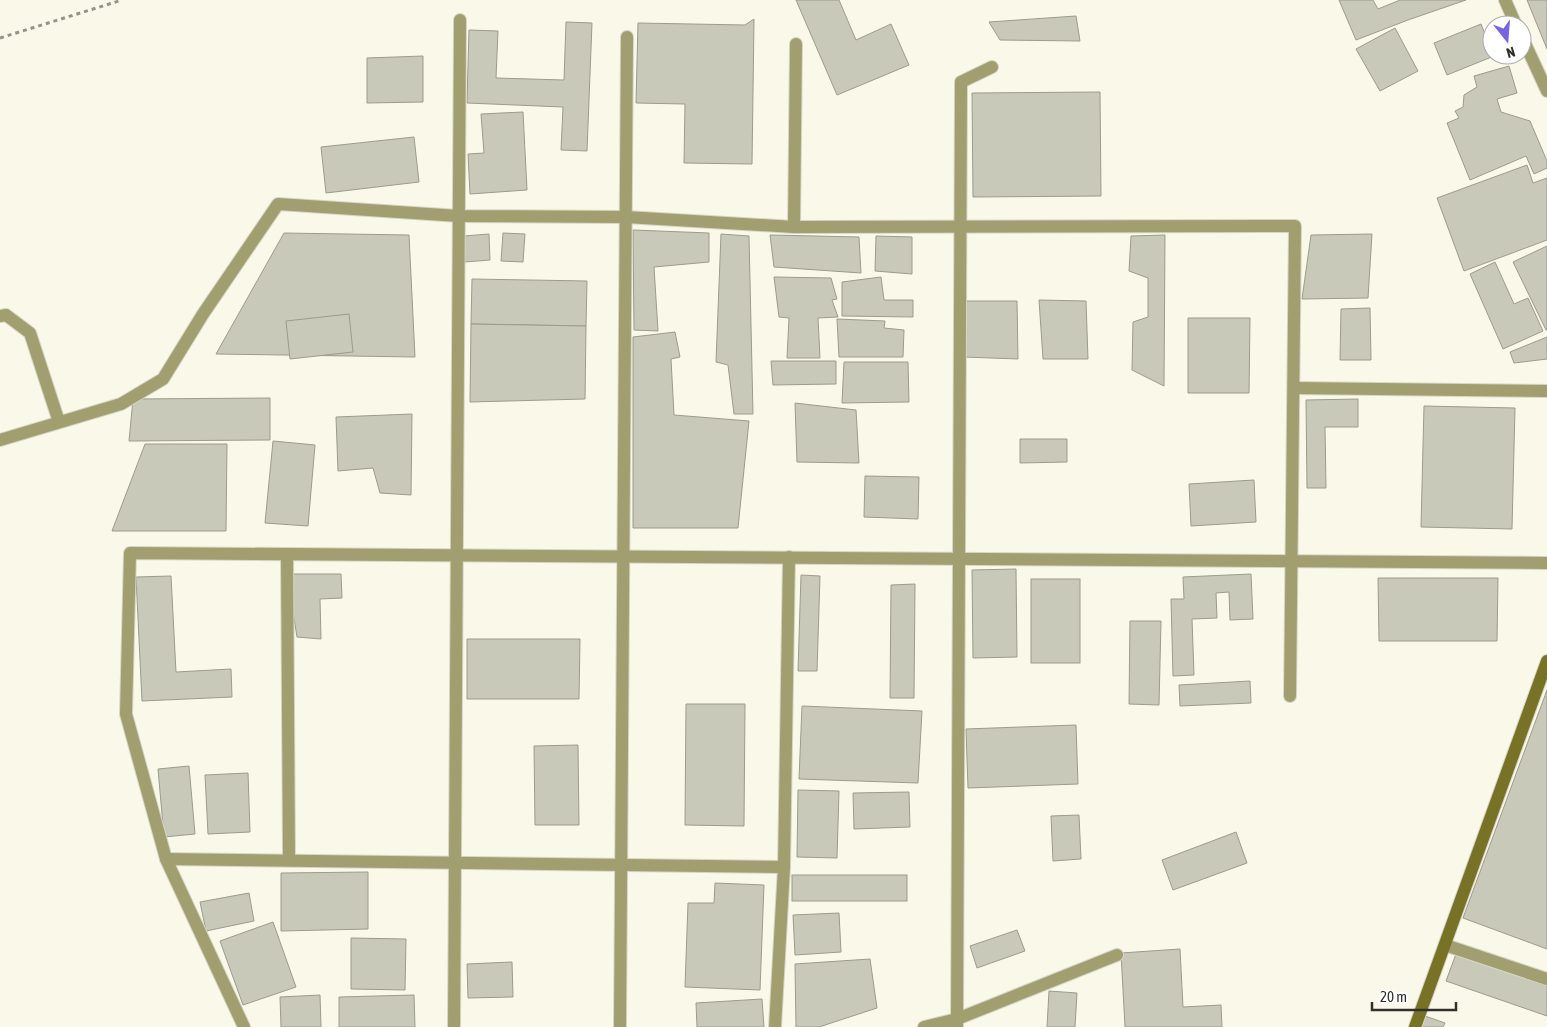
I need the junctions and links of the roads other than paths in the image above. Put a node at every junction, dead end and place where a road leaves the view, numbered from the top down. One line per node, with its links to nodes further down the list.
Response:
1 (1505, 0): 2 (street)
2 (1512, 15)
3 (460, 20): 9 (street)
4 (627, 37): 10 (street)
5 (796, 44): 11 (street)
6 (1532, 59): 8 (street)
7 (992, 67): 12 (street)
8 (1547, 91)
9 (459, 216): 10 (street); 16 (street); 19 (street)
10 (626, 217): 11 (street); 20 (street)
11 (794, 227): 12 (street)
12 (960, 227): 14 (street); 22 (street)
13 (0, 316): 16 (street)
14 (1294, 388): 15 (street); 23 (street)
15 (1547, 391)
16 (59, 422): 17 (street)
17 (0, 440)
18 (287, 554): 19 (street); 27 (street); 28 (street)
19 (456, 555): 20 (street); 29 (street)
20 (624, 556): 21 (street); 30 (street)
21 (789, 557): 22 (street); 31 (street)
22 (959, 558): 23 (street); 35 (street)
23 (1291, 561): 24 (street); 26 (street)
24 (1547, 563)
25 (1547, 661): 32 (main road)
26 (1290, 696)
27 (166, 859): 28 (street); 36 (street)
28 (289, 860): 29 (street)
29 (455, 862): 30 (street); 37 (street)
30 (621, 864): 31 (street); 38 (street)
31 (784, 866): 39 (street)
32 (1445, 945): 34 (street); 41 (main road)
33 (1117, 954): 35 (street)
34 (1547, 979)
35 (957, 1023): 40 (street)
36 (244, 1027)
37 (454, 1027)
38 (620, 1027)
39 (776, 1027)
40 (924, 1027)
41 (1415, 1027)

